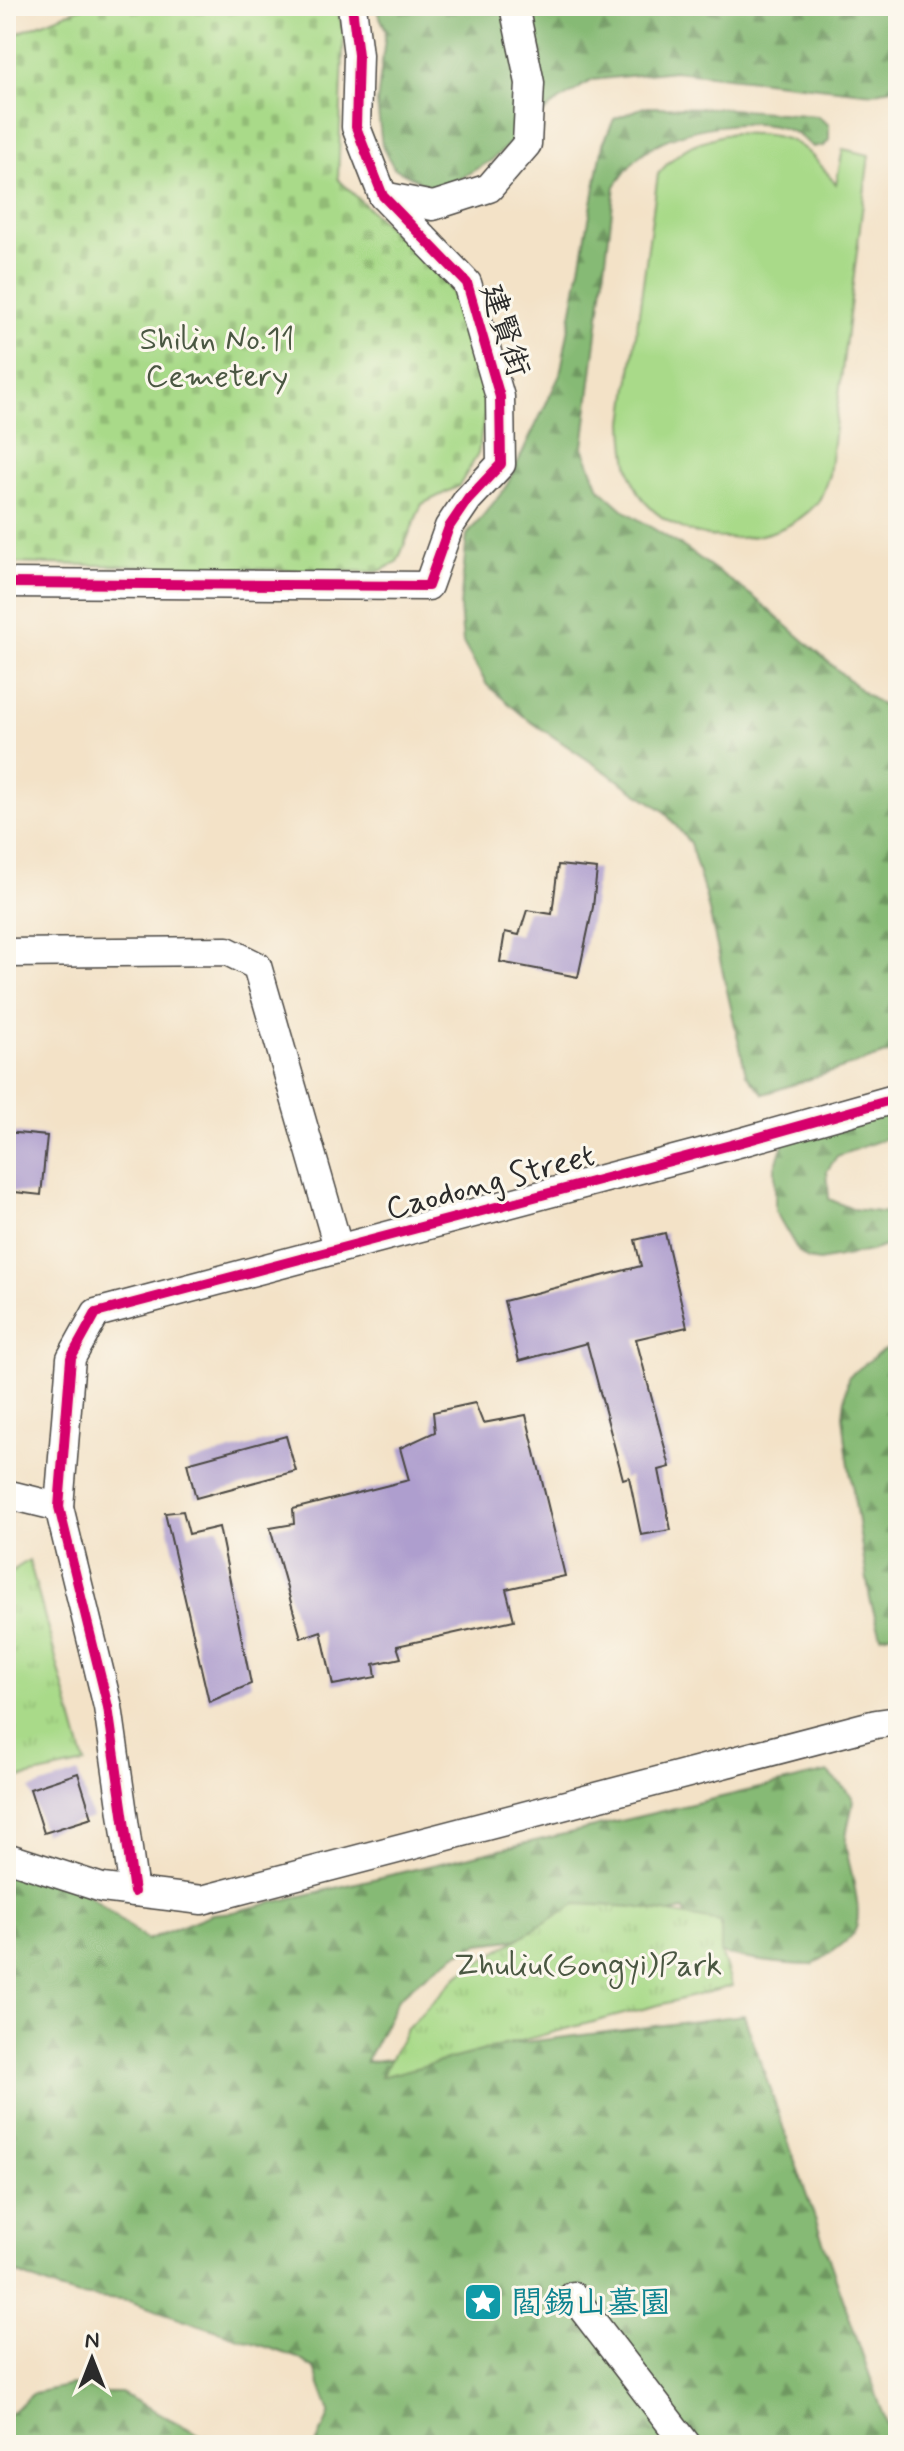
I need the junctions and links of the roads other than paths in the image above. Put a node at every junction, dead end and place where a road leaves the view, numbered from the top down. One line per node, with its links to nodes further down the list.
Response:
1 (352, 6): 3 (street)
2 (514, 6): 3 (street)
3 (383, 196): 4 (street, 建賢街)
4 (6, 583)
5 (6, 953): 7 (street)
6 (898, 1098): 7 (street, Caodong Street)
7 (338, 1247): 9 (street, Caodong Street)
8 (6, 1494): 9 (street)
9 (59, 1507): 12 (street)
10 (898, 1721): 12 (street)
11 (6, 1857): 12 (street)
12 (134, 1892)
13 (573, 2296): 14 (street)
14 (687, 2445)

